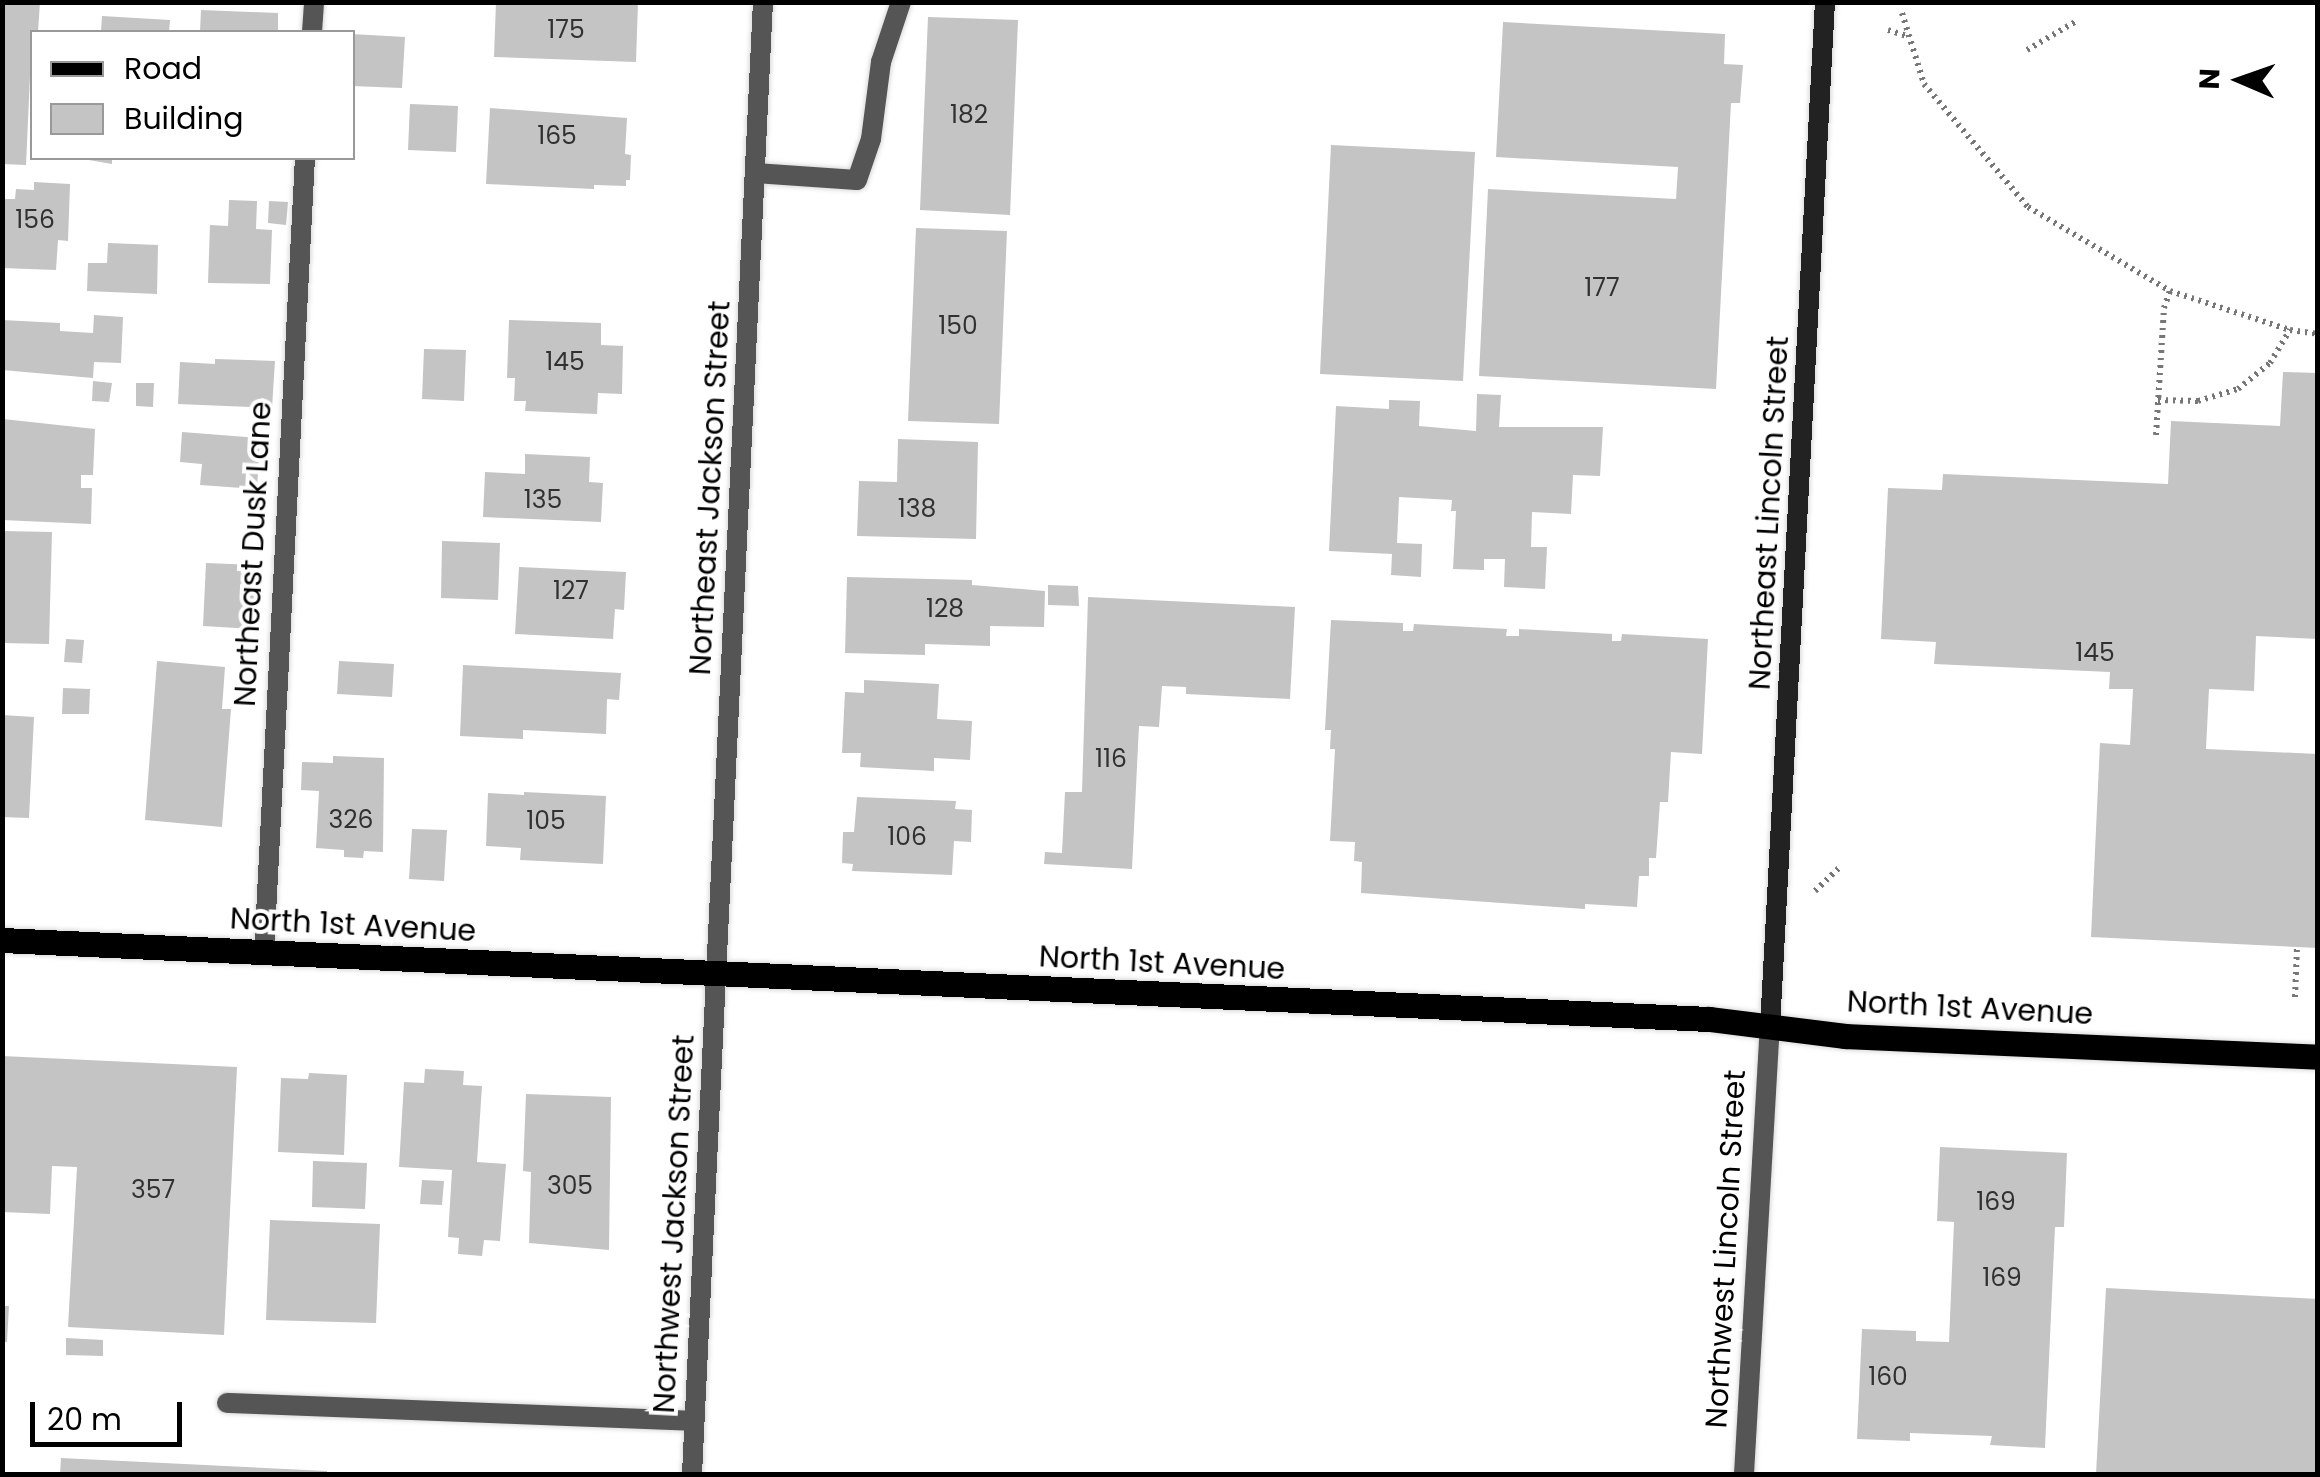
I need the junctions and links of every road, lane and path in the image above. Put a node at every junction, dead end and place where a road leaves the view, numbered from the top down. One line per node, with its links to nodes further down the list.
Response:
1 (314, 2): 7 (street)
2 (763, 2): 12 (street, Northeast Jackson Street)
3 (901, 2): 12 (street)
4 (1825, 2): 25 (street, Northeast Lincoln Street)
5 (1902, 13): 9 (path)
6 (2076, 22): 10 (path)
7 (312, 30)
8 (1888, 30): 9 (path)
9 (1908, 36): 13 (path)
10 (2026, 50)
11 (305, 160): 22 (street, Northeast Dusk Lane)
12 (755, 173): 23 (street, Northeast Jackson Street)
13 (2170, 290): 14 (path); 16 (path)
14 (2290, 330): 15 (path); 16 (path)
15 (2318, 334)
16 (2158, 400): 17 (path)
17 (2156, 436)
18 (1842, 865): 19 (path)
19 (1815, 891)
20 (2, 940): 22 (main road, North 1st Avenue)
21 (2297, 947): 24 (path)
22 (264, 953): 23 (main road, North 1st Avenue)
23 (716, 976): 25 (main road, North 1st Avenue); 28 (street, Northwest Jackson Street)
24 (2294, 997)
25 (1770, 1027): 26 (main road, North 1st Avenue); 30 (street, Northwest Lincoln Street)
26 (2318, 1057)
27 (227, 1403): 28 (street)
28 (694, 1422): 29 (street, Northwest Jackson Street)
29 (692, 1474)
30 (1744, 1474)

